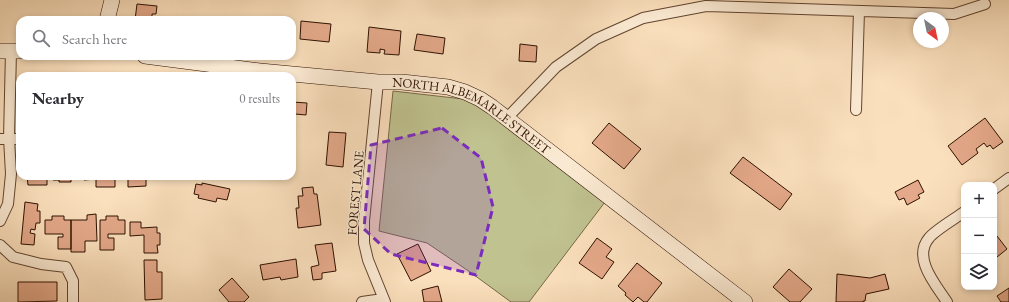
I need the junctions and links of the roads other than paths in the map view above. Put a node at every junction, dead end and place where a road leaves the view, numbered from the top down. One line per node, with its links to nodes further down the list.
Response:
1 (112, 0): 4 (street)
2 (985, 4): 3 (street)
3 (859, 11): 10 (street); 11 (street)
4 (108, 16)
5 (10, 51): 12 (street)
6 (176, 60): 7 (street, NORTH ALBEMARLE STREET)
7 (271, 72)
8 (296, 74): 9 (street, NORTH ALBEMARLE STREET)
9 (378, 82): 11 (street, NORTH ALBEMARLE STREET); 19 (street, FOREST LANE)
10 (856, 110)
11 (506, 119): 22 (street, NORTH ALBEMARLE STREET)
12 (5, 139): 13 (street); 17 (street)
13 (16, 139)
14 (1009, 178): 15 (street)
15 (997, 187)
16 (961, 214): 23 (street)
17 (0, 221)
18 (0, 245): 20 (street)
19 (384, 300): 21 (street)
20 (73, 302)
21 (362, 302)
22 (745, 302)
23 (947, 302)

